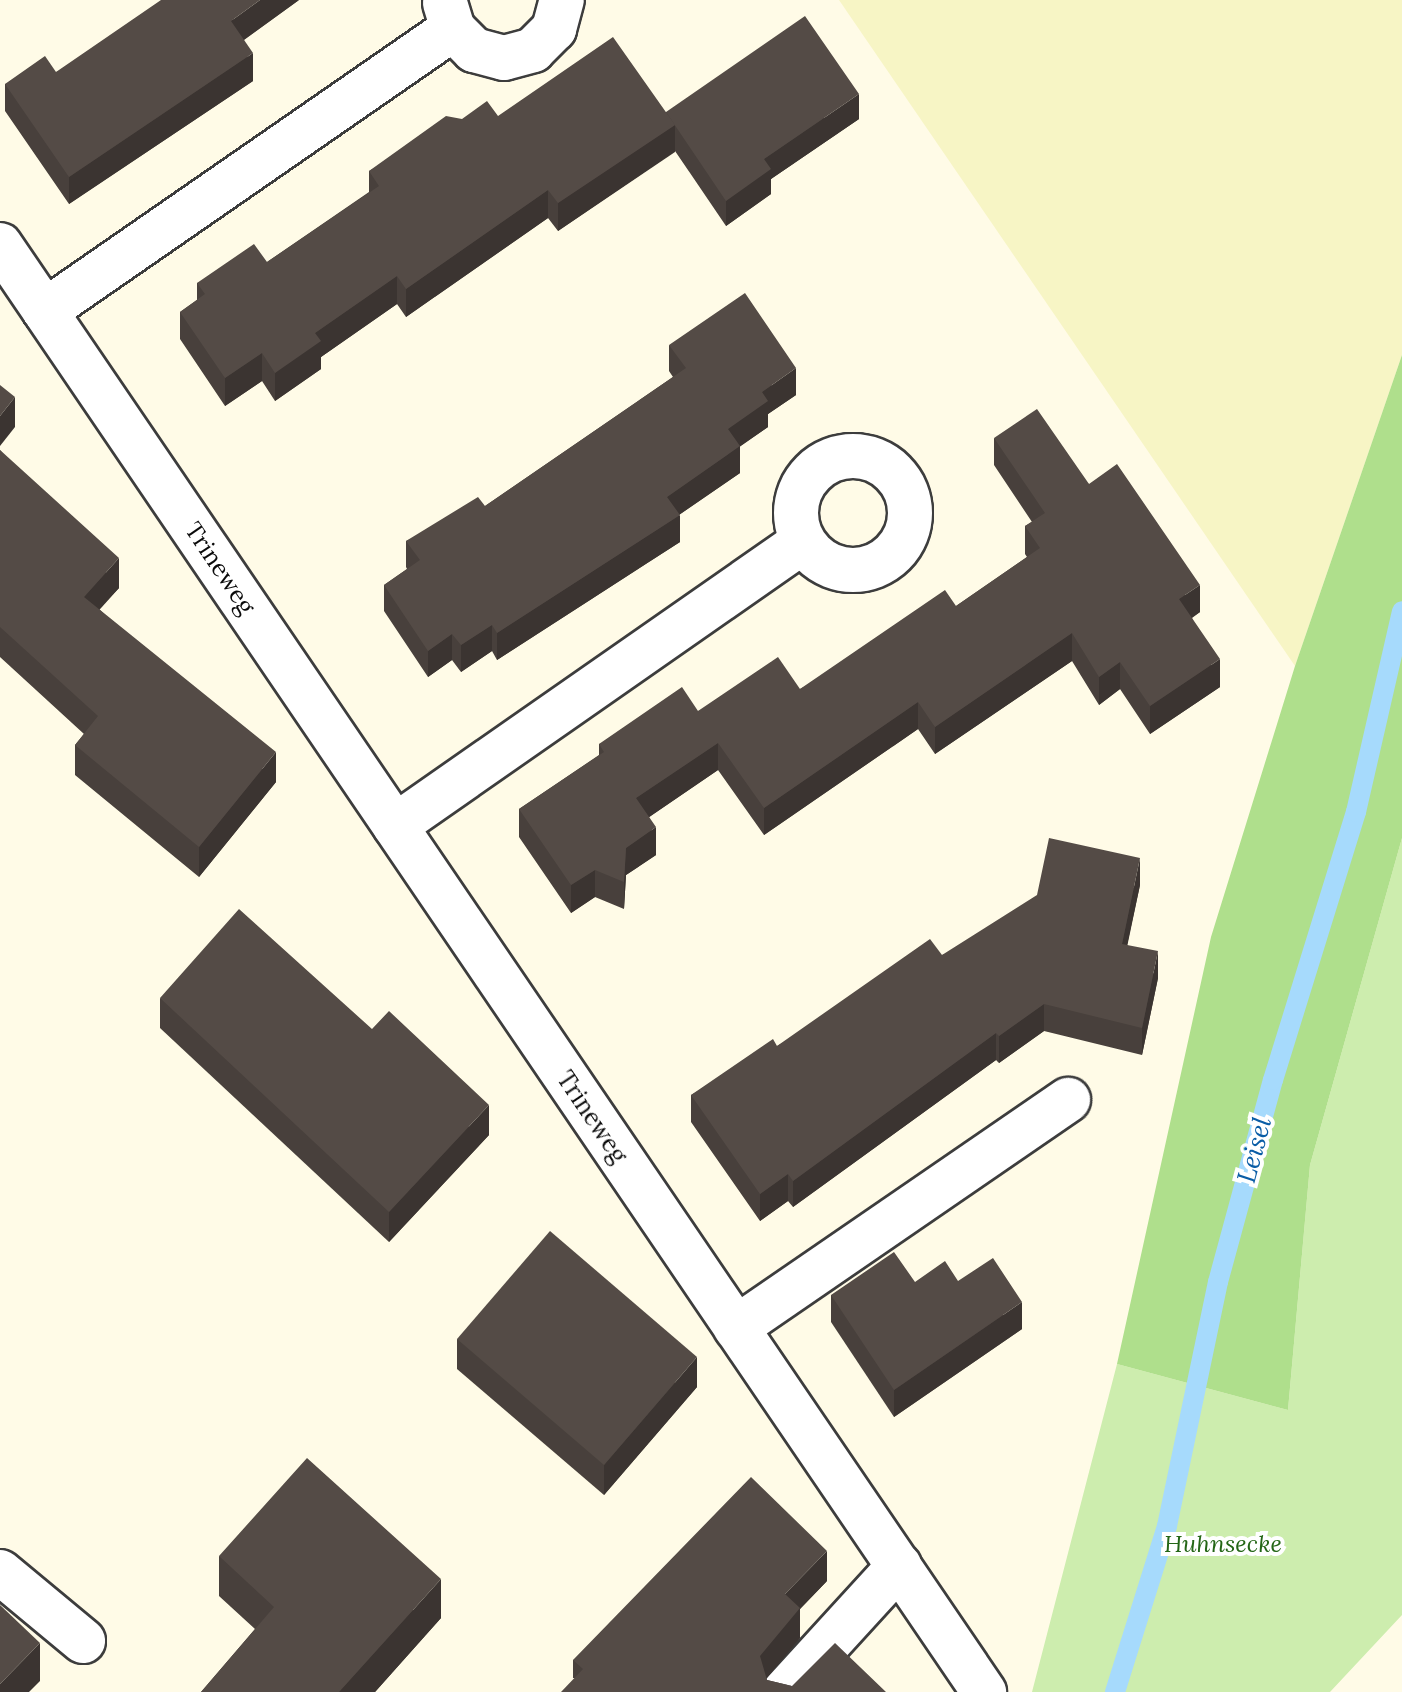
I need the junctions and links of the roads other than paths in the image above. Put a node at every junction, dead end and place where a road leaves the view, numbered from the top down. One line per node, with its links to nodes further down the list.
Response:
1 (562, 0): 2 (street)
2 (449, 15): 4 (street)
3 (0, 245): 4 (street, Trineweg)
4 (45, 311): 6 (street, Trineweg)
5 (802, 542): 6 (street)
6 (395, 826): 8 (street, Trineweg)
7 (1068, 1100): 8 (street)
8 (736, 1328): 9 (street, Trineweg)
9 (899, 1566): 12 (street); 13 (street, Trineweg)
10 (0, 1572): 11 (street)
11 (83, 1641)
12 (784, 1692)
13 (984, 1692)

